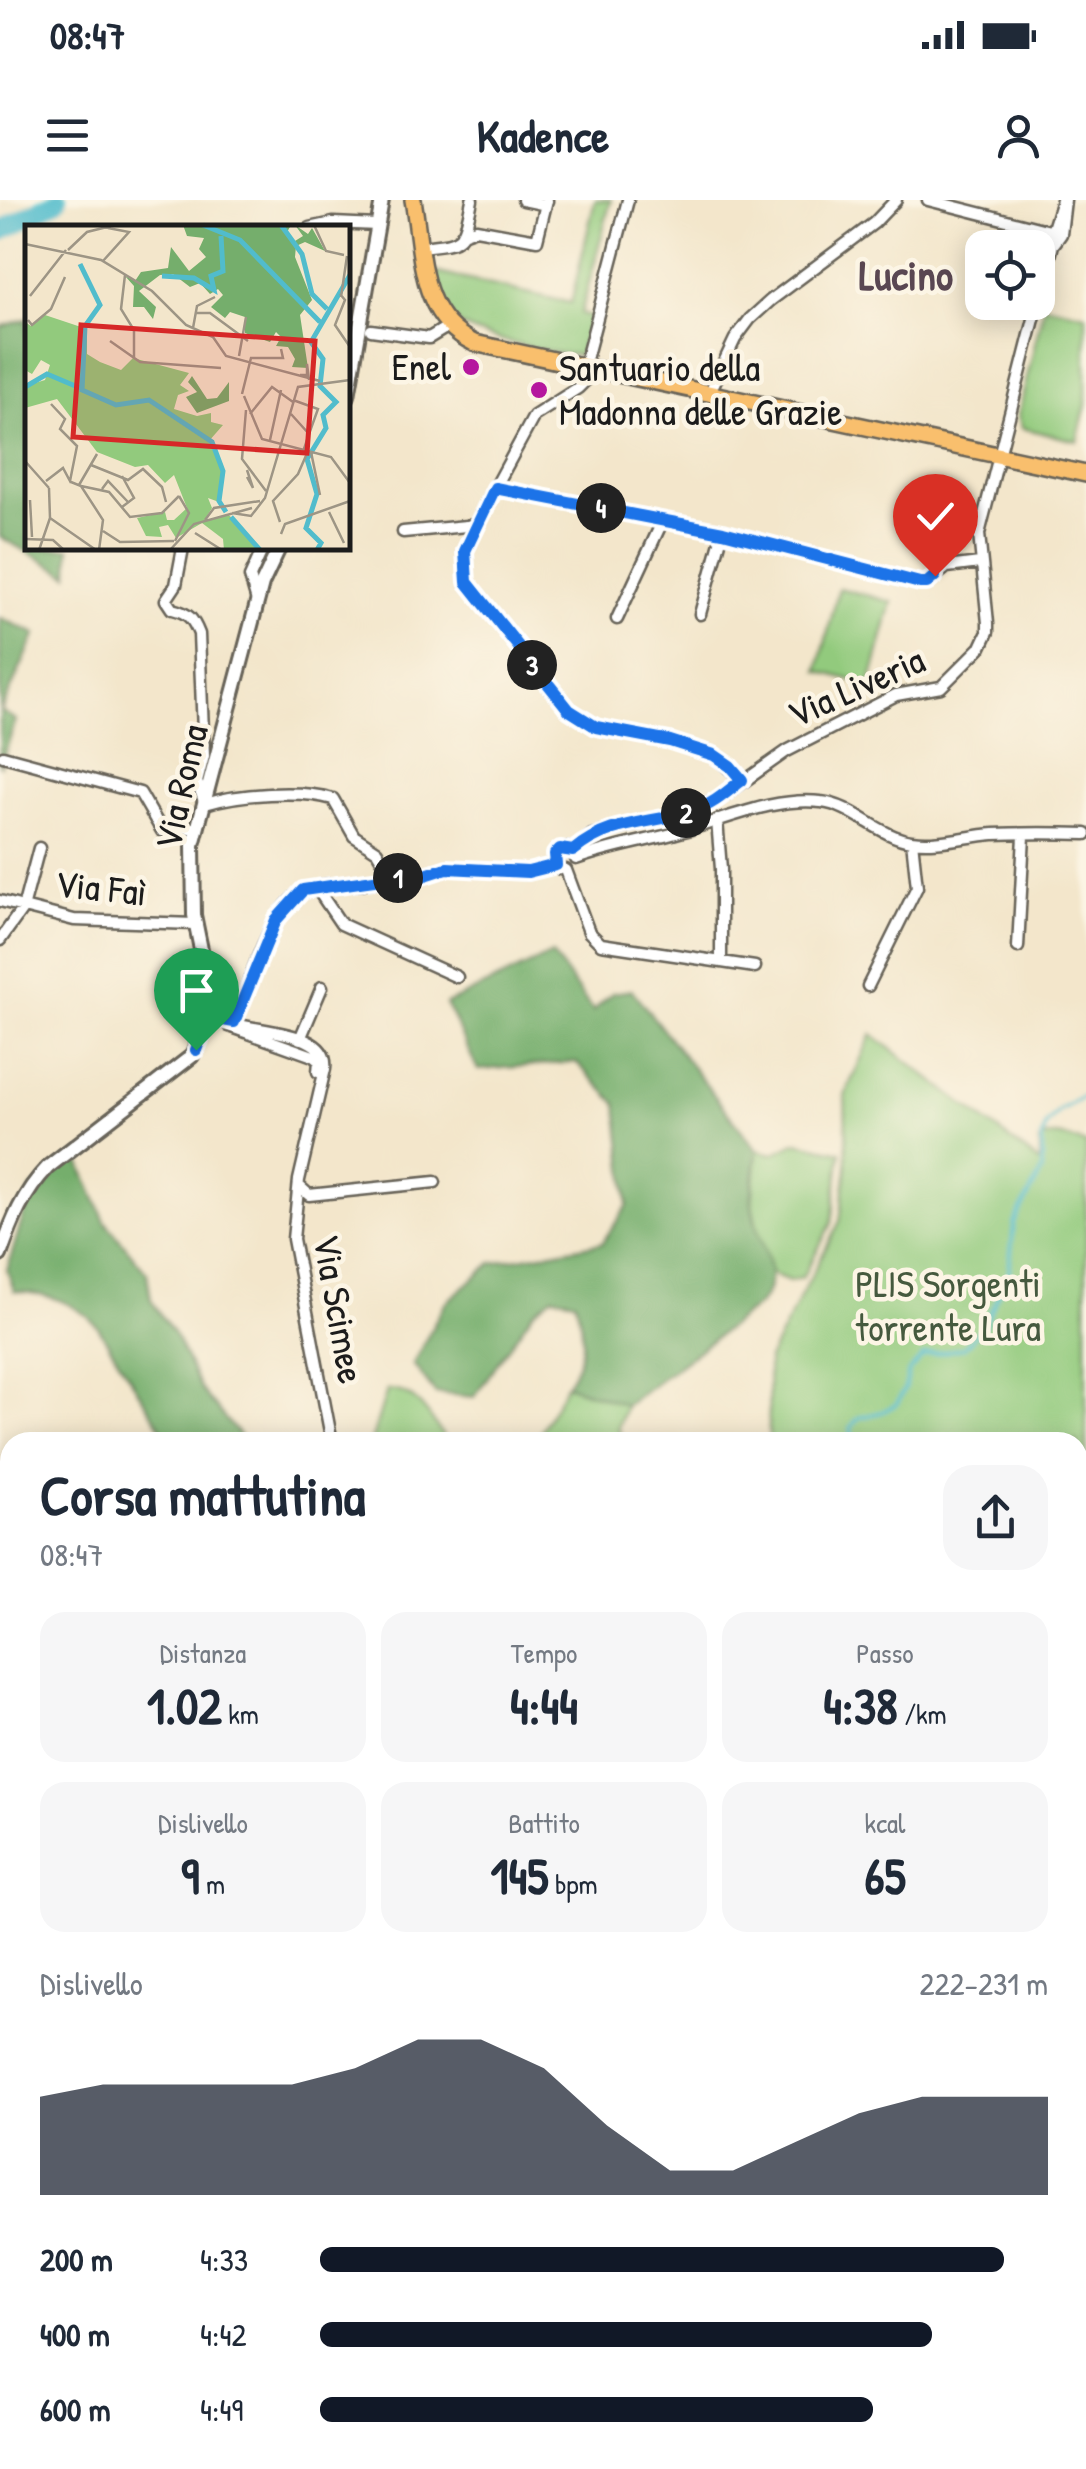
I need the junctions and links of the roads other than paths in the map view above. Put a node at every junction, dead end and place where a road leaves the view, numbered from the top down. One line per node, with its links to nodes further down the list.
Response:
1 (382, 200): 10 (street)
2 (413, 200): 16 (main road)
3 (472, 200): 14 (street)
4 (523, 200): 5 (street)
5 (547, 200): 14 (street)
6 (628, 200): 20 (street)
7 (896, 200): 22 (street)
8 (928, 200): 12 (street)
9 (1064, 200): 13 (street); 15 (street, Via Liveria)
10 (378, 224): 11 (street); 21 (street)
11 (324, 225)
12 (1046, 230)
13 (1050, 230)
14 (462, 234): 16 (street)
15 (1055, 242)
16 (421, 247): 18 (main road)
17 (1035, 320): 23 (street, Via Liveria)
18 (448, 327): 19 (street); 20 (main road)
19 (370, 330)
20 (590, 368): 22 (main road); 25 (street)
21 (350, 385)
22 (709, 394): 23 (main road)
23 (1001, 456): 24 (main road); 33 (street, Via Liveria)
24 (1086, 474)
25 (495, 488): 26 (street); 27 (street)
26 (663, 520): 29 (street); 36 (street)
27 (477, 525): 28 (street); 38 (street)
28 (403, 532)
29 (723, 532): 33 (street); 35 (street)
30 (183, 550): 39 (street)
31 (263, 550): 34 (street)
32 (278, 550): 34 (street, Via Roma)
33 (980, 563): 38 (street, Via Liveria)
34 (258, 601): 39 (street, Via Roma)
35 (700, 614)
36 (617, 619)
37 (3, 756): 41 (street)
38 (742, 780): 46 (street, Via Liveria)
39 (205, 804): 41 (street, Via Roma); 48 (street)
40 (717, 820): 44 (street); 46 (street); 55 (street)
41 (198, 829): 52 (street, Via Roma)
42 (1086, 834): 43 (street)
43 (1024, 836): 44 (street); 54 (street)
44 (912, 841): 58 (street)
45 (39, 848): 51 (street)
46 (575, 855): 47 (street); 47 (street)
47 (560, 868): 48 (street); 55 (street)
48 (395, 877): 49 (street)
49 (320, 887): 57 (street); 60 (street)
50 (0, 901): 51 (street, Via Faì)
51 (24, 908): 52 (street, Via Faì); 53 (street)
52 (196, 924): 61 (street, Via Roma)
53 (0, 940)
54 (1018, 947)
55 (720, 961): 56 (street)
56 (755, 967)
57 (457, 976)
58 (868, 986)
59 (322, 987): 62 (street)
60 (234, 1022): 61 (street); 62 (street)
61 (200, 1026): 63 (street); 66 (street, Via Roma)
62 (300, 1039): 63 (street)
63 (319, 1055): 65 (street, Via Scimee)
64 (435, 1182): 65 (street)
65 (299, 1186): 67 (street, Via Scimee)
66 (0, 1255)
67 (330, 1432)

